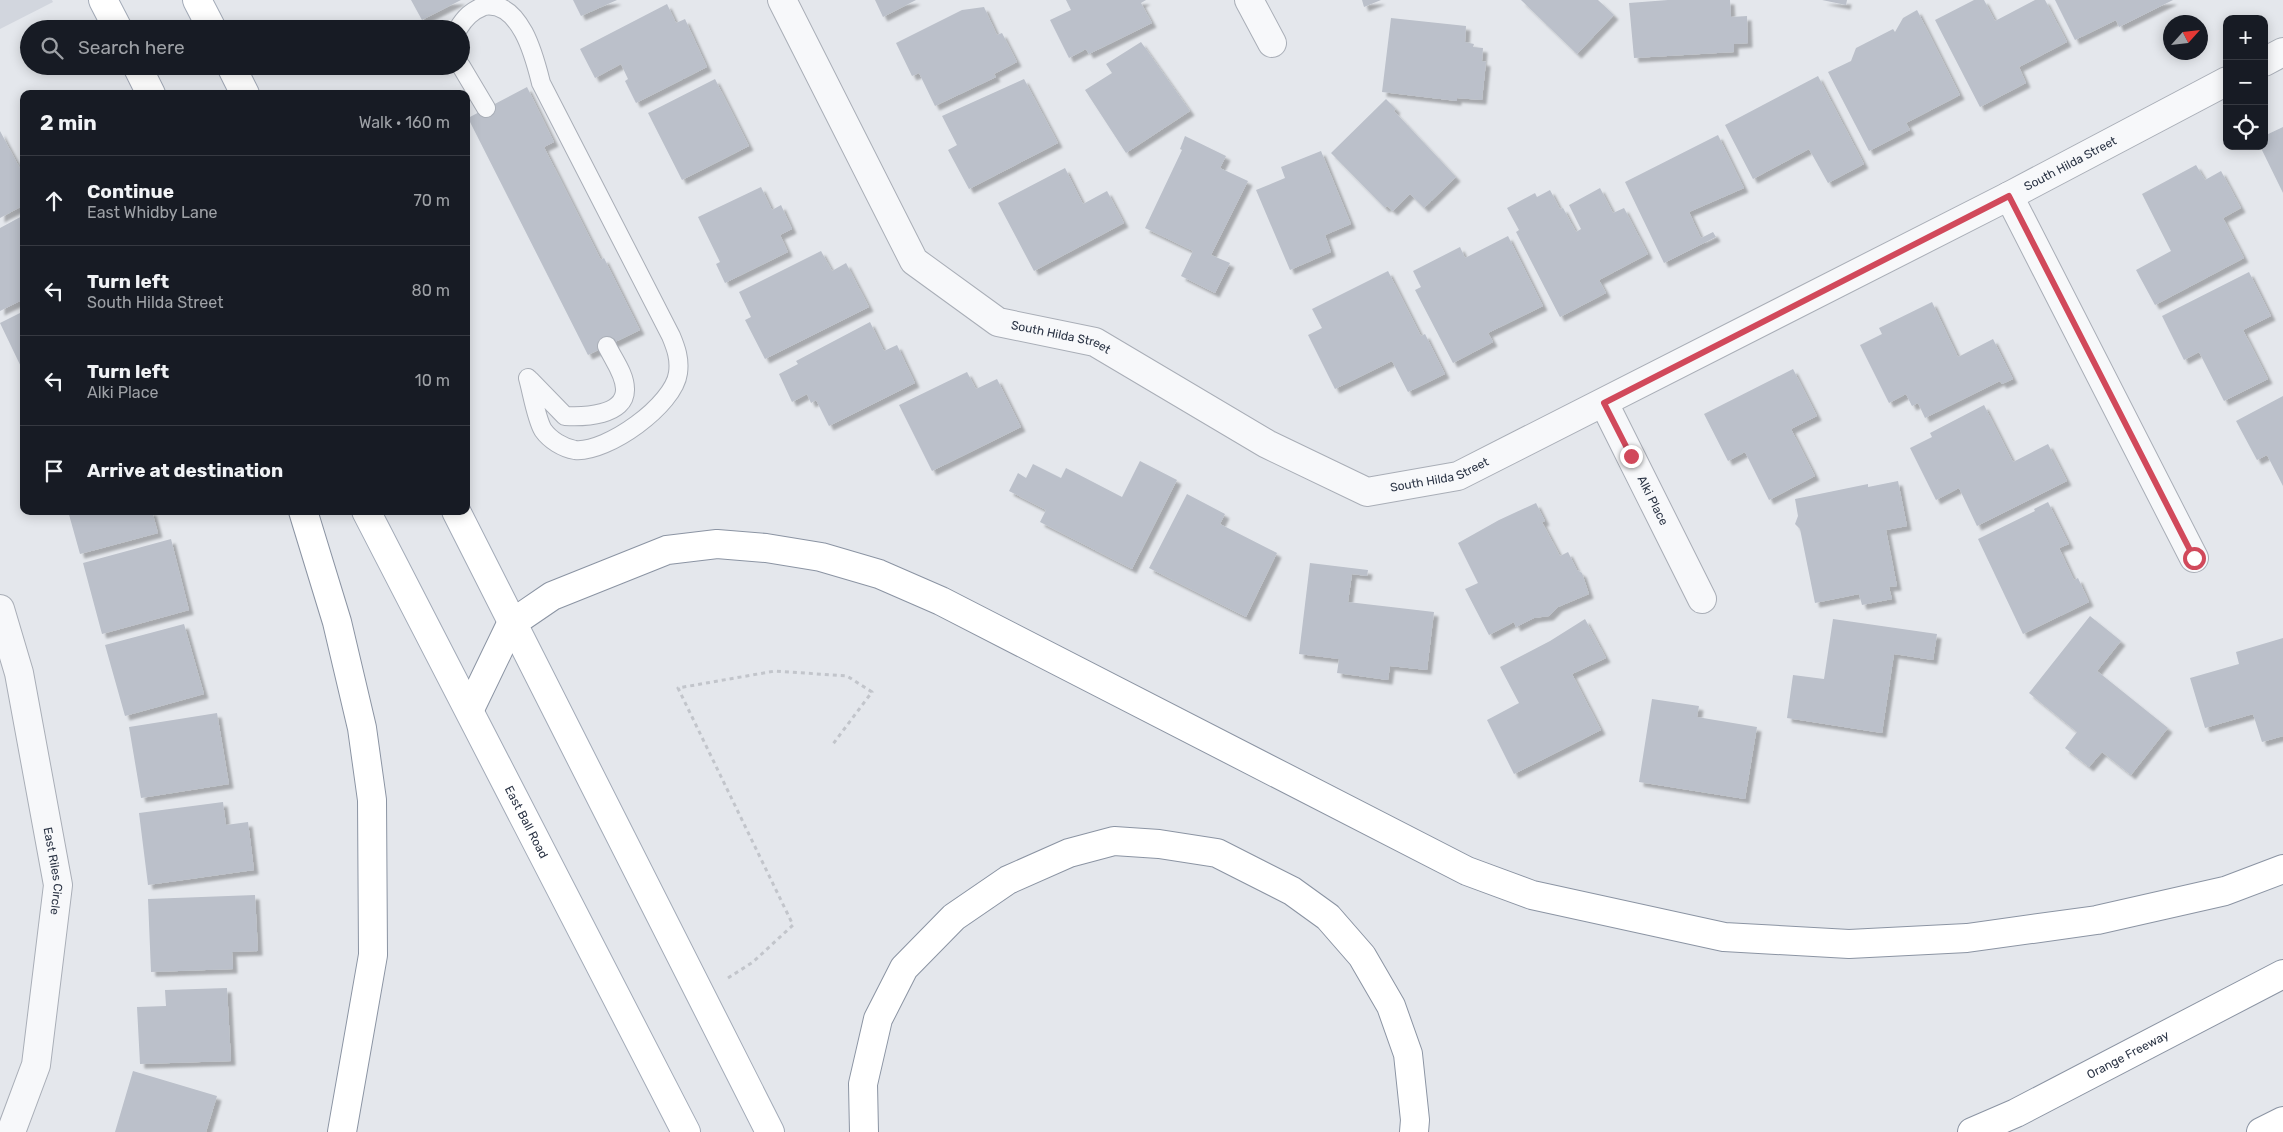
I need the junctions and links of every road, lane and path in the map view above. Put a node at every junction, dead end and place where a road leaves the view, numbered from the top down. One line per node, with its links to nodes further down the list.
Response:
1 (103, 0): 5 (main road)
2 (197, 0): 6 (main road)
3 (782, 0): 20 (street, South Hilda Street)
4 (1249, 0): 8 (street)
5 (113, 20)
6 (207, 20)
7 (463, 20): 19 (lane)
8 (1272, 43)
9 (2283, 52): 10 (street)
10 (2268, 60)
11 (142, 75): 15 (main road)
12 (236, 75): 16 (main road)
13 (466, 75): 17 (lane)
14 (2223, 83): 18 (street, South Hilda Street)
15 (149, 90)
16 (243, 90)
17 (486, 108)
18 (2009, 196): 20 (street, South Hilda Street); 24 (street)
19 (607, 346)
20 (1604, 403): 25 (street, Alki Place)
21 (304, 515): 35 (main road)
22 (368, 515): 28 (main road, East Ball Road)
23 (458, 515): 27 (main road)
24 (2194, 558)
25 (1702, 599)
26 (0, 608): 34 (street, East Riles Circle)
27 (511, 624): 28 (main road); 30 (main road); 32 (main road)
28 (470, 710): 36 (main road, East Ball Road)
29 (833, 744): 32 (path)
30 (2283, 870)
31 (2283, 974): 40 (main road, Orange Freeway)
32 (700, 996): 37 (main road)
33 (2283, 1121): 41 (main road)
34 (11, 1132)
35 (342, 1132)
36 (686, 1132)
37 (770, 1132)
38 (864, 1132): 39 (main road)
39 (1414, 1132)
40 (1972, 1132)
41 (2260, 1132)

